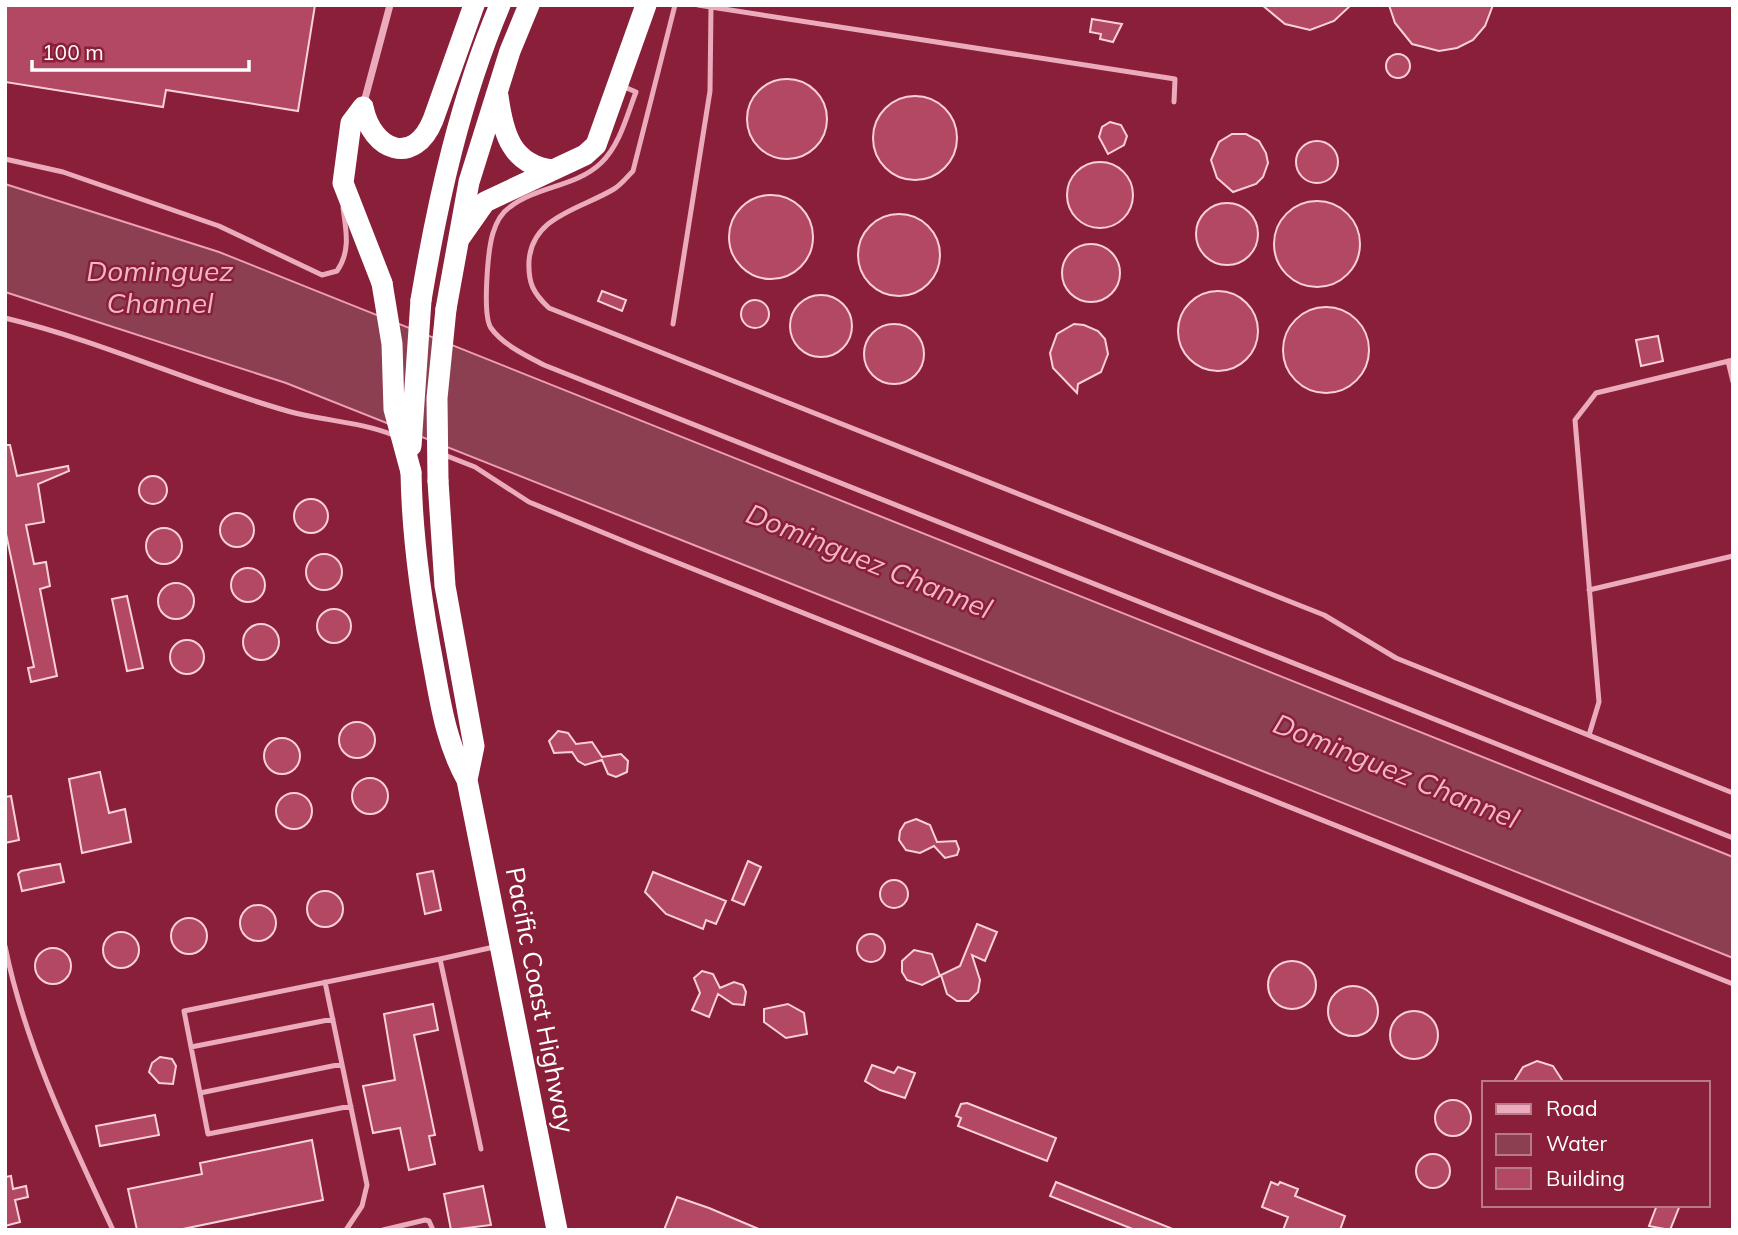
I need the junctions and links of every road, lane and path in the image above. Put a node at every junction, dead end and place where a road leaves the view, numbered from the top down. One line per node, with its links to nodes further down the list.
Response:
1 (390, 5): 12 (street)
2 (474, 5): 12 (highway)
3 (500, 5): 23 (highway, Pacific Coast Highway, bridge)
4 (529, 5): 10 (highway, Pacific Coast Highway)
5 (646, 5): 9 (highway)
6 (675, 5): 26 (lane)
7 (698, 5): 8 (lane)
8 (710, 7): 11 (lane); 18 (lane)
9 (620, 86): 14 (highway); 29 (lane)
10 (497, 90): 14 (highway); 16 (highway, Pacific Coast Highway)
11 (1174, 102)
12 (363, 107): 15 (highway)
13 (5, 159): 15 (lane)
14 (553, 170): 16 (highway)
15 (343, 183): 23 (highway, bridge)
16 (459, 239): 27 (highway, Pacific Coast Highway, bridge)
17 (5, 318): 21 (lane)
18 (673, 324)
19 (1730, 361): 20 (lane); 25 (lane)
20 (1733, 382)
21 (414, 443)
22 (426, 448): 34 (lane)
23 (411, 472): 27 (highway, Pacific Coast Highway)
24 (1733, 556): 25 (lane)
25 (1589, 590): 26 (lane)
26 (1589, 735): 28 (lane)
27 (467, 780): 31 (highway, Pacific Coast Highway)
28 (1733, 793)
29 (1733, 838)
30 (5, 946): 41 (lane)
31 (501, 946): 32 (lane); 45 (highway, Pacific Coast Highway)
32 (440, 960): 33 (lane); 40 (lane)
33 (325, 982): 35 (lane); 36 (lane)
34 (1733, 984)
35 (332, 1020): 36 (lane); 37 (lane)
36 (191, 1047): 38 (lane)
37 (342, 1064): 38 (lane); 39 (lane)
38 (200, 1093): 39 (lane)
39 (351, 1106): 42 (lane)
40 (481, 1149)
41 (113, 1230)
42 (346, 1230)
43 (383, 1230): 44 (lane)
44 (433, 1230)
45 (557, 1230)

